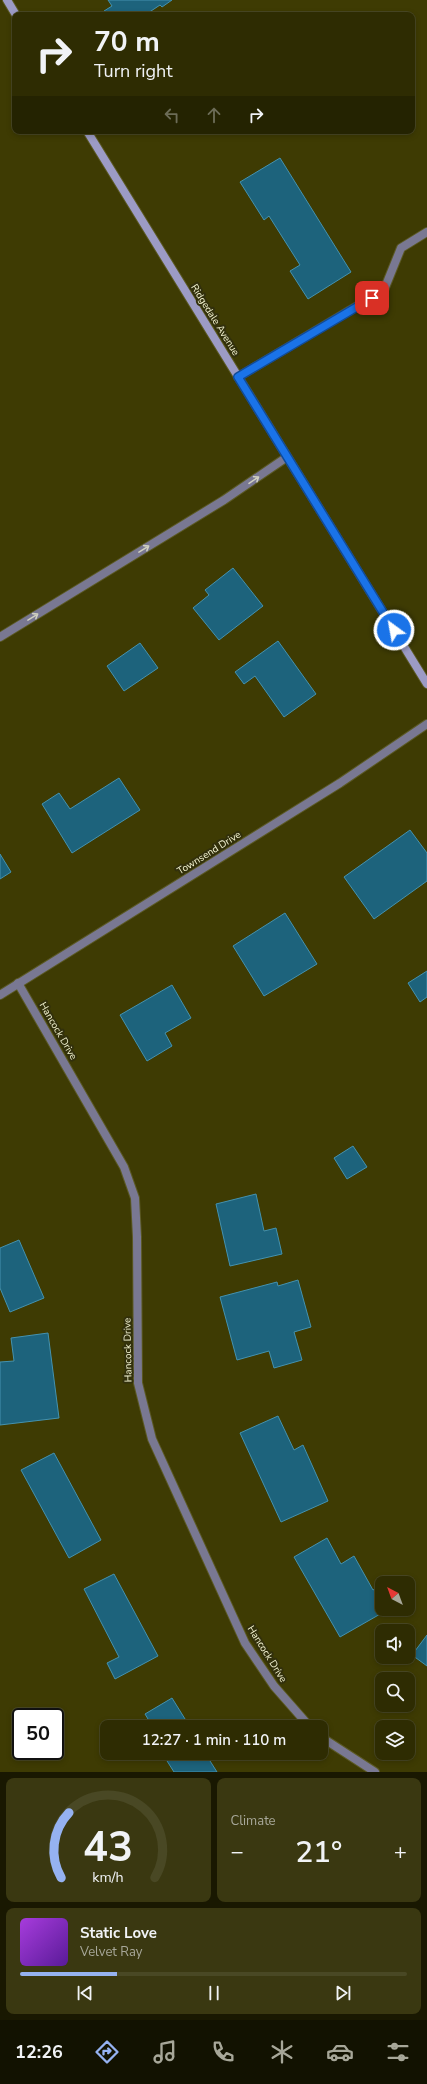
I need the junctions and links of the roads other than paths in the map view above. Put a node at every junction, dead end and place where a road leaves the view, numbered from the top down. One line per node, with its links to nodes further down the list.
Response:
1 (7, 0): 2 (main road)
2 (14, 12)
3 (89, 134): 5 (main road, Ridgedale Avenue)
4 (427, 232): 5 (street)
5 (238, 377): 6 (main road, Ridgedale Avenue)
6 (287, 457): 7 (street, one-way to 6); 8 (main road, Ridgedale Avenue)
7 (0, 637)
8 (427, 684)
9 (427, 724): 10 (street, Townsend Drive)
10 (18, 983): 11 (street, Townsend Drive); 12 (street, Hancock Drive)
11 (0, 995)
12 (304, 1720)
13 (328, 1742): 14 (street)
14 (375, 1772)

